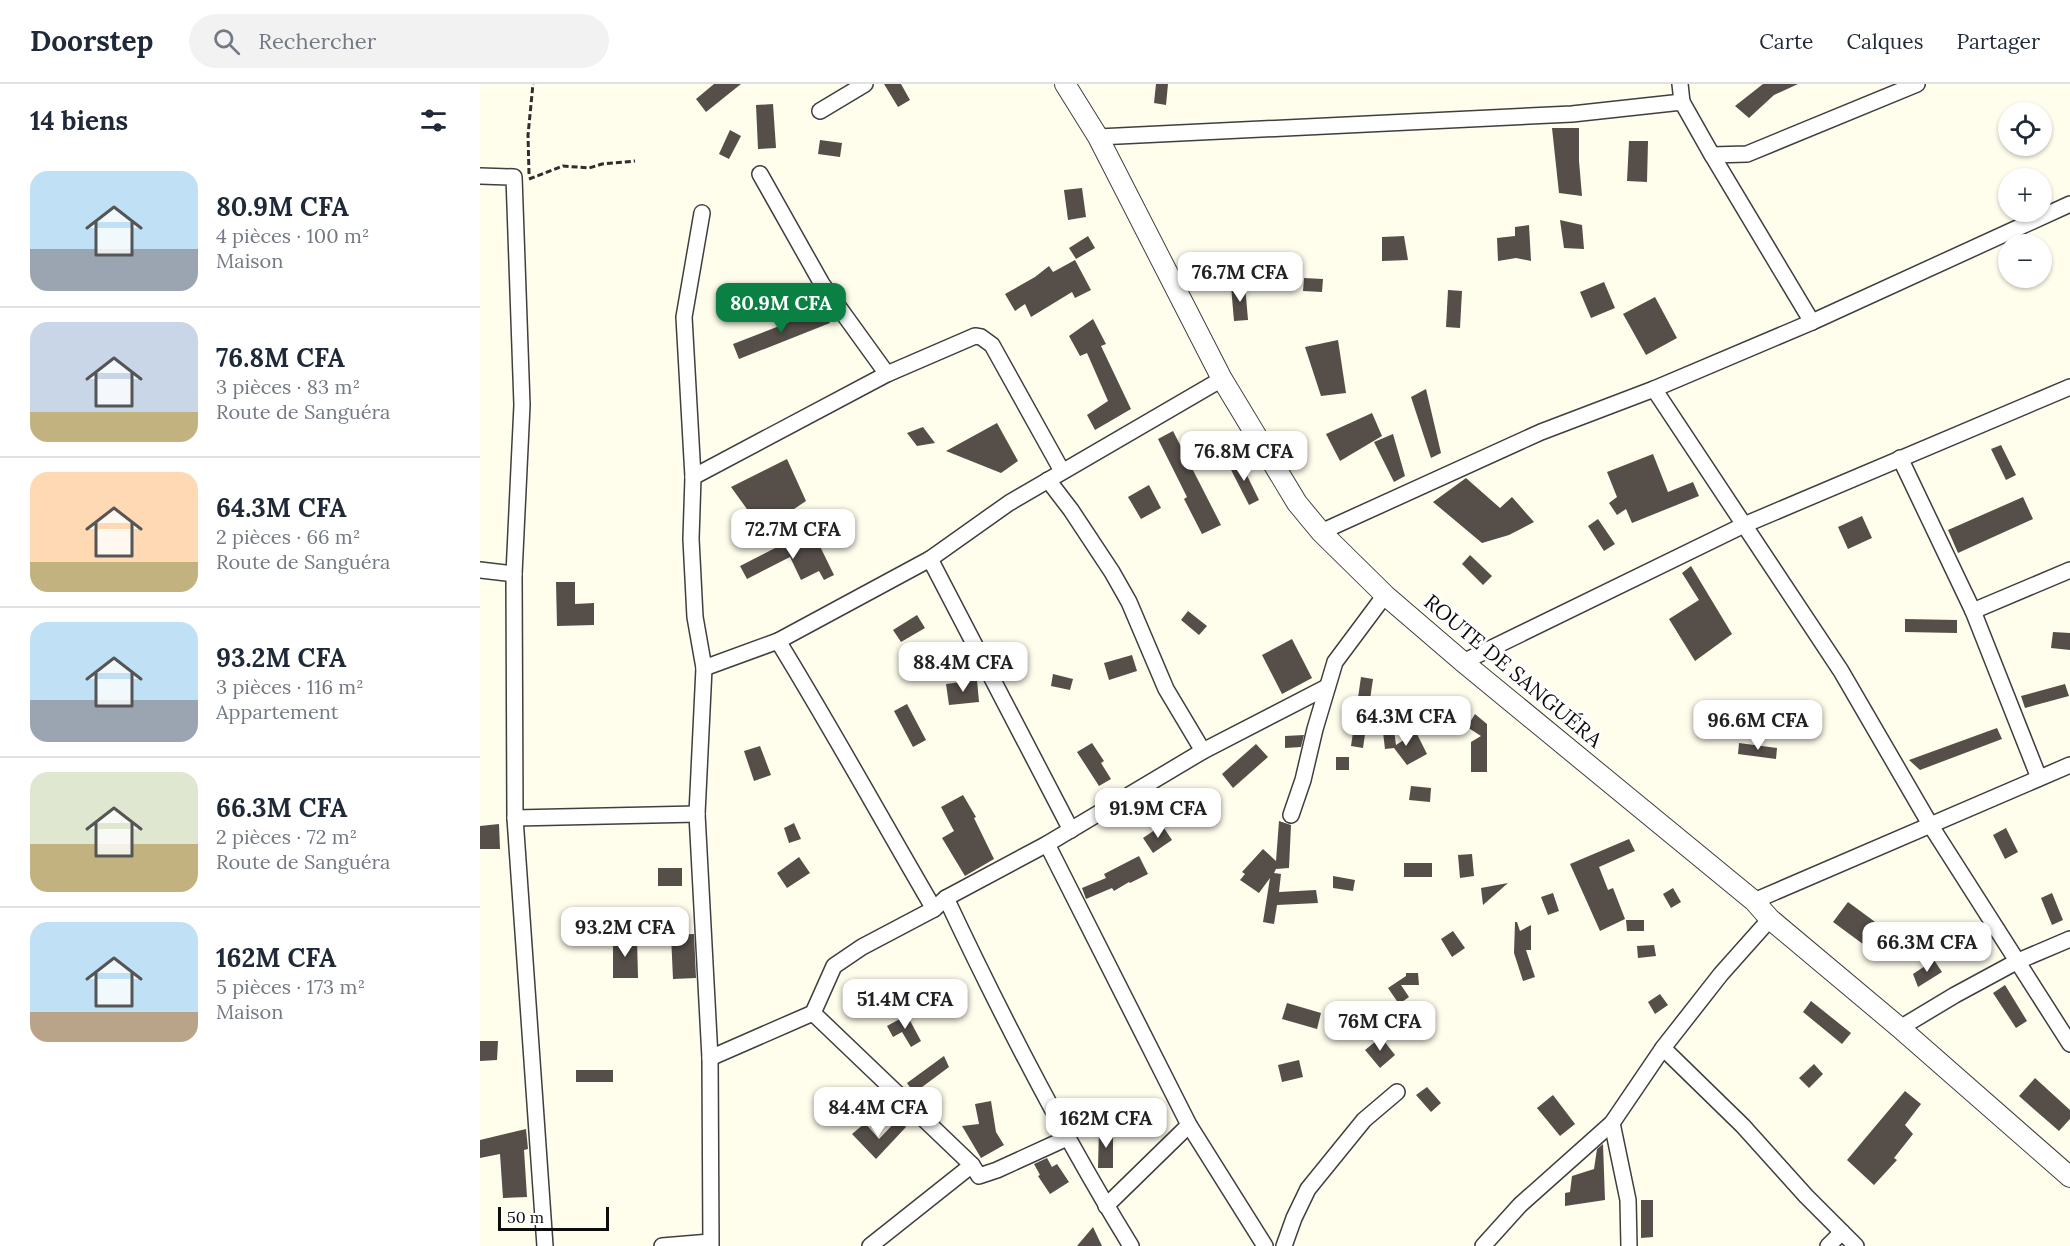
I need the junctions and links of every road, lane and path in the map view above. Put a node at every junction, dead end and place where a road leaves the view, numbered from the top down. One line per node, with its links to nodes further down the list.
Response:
1 (533, 84): 13 (path)
2 (865, 84): 7 (street)
3 (1065, 84): 8 (street, ROUTE DE SANGUÉRA)
4 (1680, 84): 6 (street)
5 (1917, 84): 9 (street)
6 (1682, 102): 8 (street); 9 (street)
7 (820, 111)
8 (1098, 137): 18 (street, ROUTE DE SANGUÉRA)
9 (1712, 155): 16 (street)
10 (635, 161): 13 (path)
11 (760, 174): 17 (street)
12 (480, 176): 13 (street)
13 (522, 178): 30 (street)
14 (2070, 204): 16 (street)
15 (702, 213): 23 (street)
16 (1812, 322): 20 (street)
17 (887, 374): 22 (street); 23 (street)
18 (1222, 379): 22 (street); 26 (street, ROUTE DE SANGUÉRA)
19 (2070, 387): 21 (street)
20 (1654, 389): 25 (street); 26 (street)
21 (1900, 458): 25 (street); 32 (street)
22 (1062, 471): 24 (street)
23 (693, 477): 35 (street)
24 (1048, 480): 27 (street); 37 (street)
25 (1744, 525): 34 (street); 43 (street)
26 (1321, 532): 31 (street, ROUTE DE SANGUÉRA)
27 (930, 559): 33 (street); 44 (street)
28 (480, 570): 30 (street)
29 (2070, 570): 32 (street)
30 (514, 574): 42 (street)
31 (1385, 594): 34 (street, ROUTE DE SANGUÉRA); 36 (street)
32 (1973, 611): 39 (street)
33 (778, 641): 35 (street); 47 (street)
34 (1463, 662): 46 (street, ROUTE DE SANGUÉRA)
35 (704, 669): 40 (street)
36 (1327, 687): 37 (street); 41 (street)
37 (1203, 751): 44 (street)
38 (2070, 765): 39 (street)
39 (2039, 778): 43 (street)
40 (698, 814): 42 (street); 55 (street)
41 (1291, 815)
42 (515, 818): 65 (street)
43 (1931, 826): 46 (street); 50 (street)
44 (1071, 830): 45 (street)
45 (1047, 844): 47 (street); 58 (street)
46 (1754, 901): 48 (street, ROUTE DE SANGUÉRA)
47 (940, 903): 51 (street); 59 (street)
48 (1770, 919): 52 (street, ROUTE DE SANGUÉRA); 54 (street)
49 (2070, 939): 50 (street)
50 (2016, 962): 52 (street); 53 (street)
51 (813, 1013): 55 (street); 60 (street)
52 (1900, 1028): 61 (street, ROUTE DE SANGUÉRA)
53 (2070, 1044)
54 (1663, 1048): 57 (street); 63 (street)
55 (710, 1058): 64 (street)
56 (1397, 1092): 70 (street)
57 (1612, 1123): 71 (street); 72 (street)
58 (1189, 1125): 62 (street); 69 (street)
59 (1067, 1138): 60 (street); 62 (street)
60 (972, 1165): 67 (street)
61 (2070, 1177)
62 (1106, 1206): 68 (street)
63 (1842, 1232): 73 (street); 74 (street)
64 (710, 1244): 66 (street)
65 (545, 1246)
66 (662, 1246)
67 (870, 1246)
68 (1131, 1246)
69 (1265, 1246)
70 (1284, 1246)
71 (1483, 1246)
72 (1629, 1246)
73 (1828, 1246)
74 (1856, 1246)

